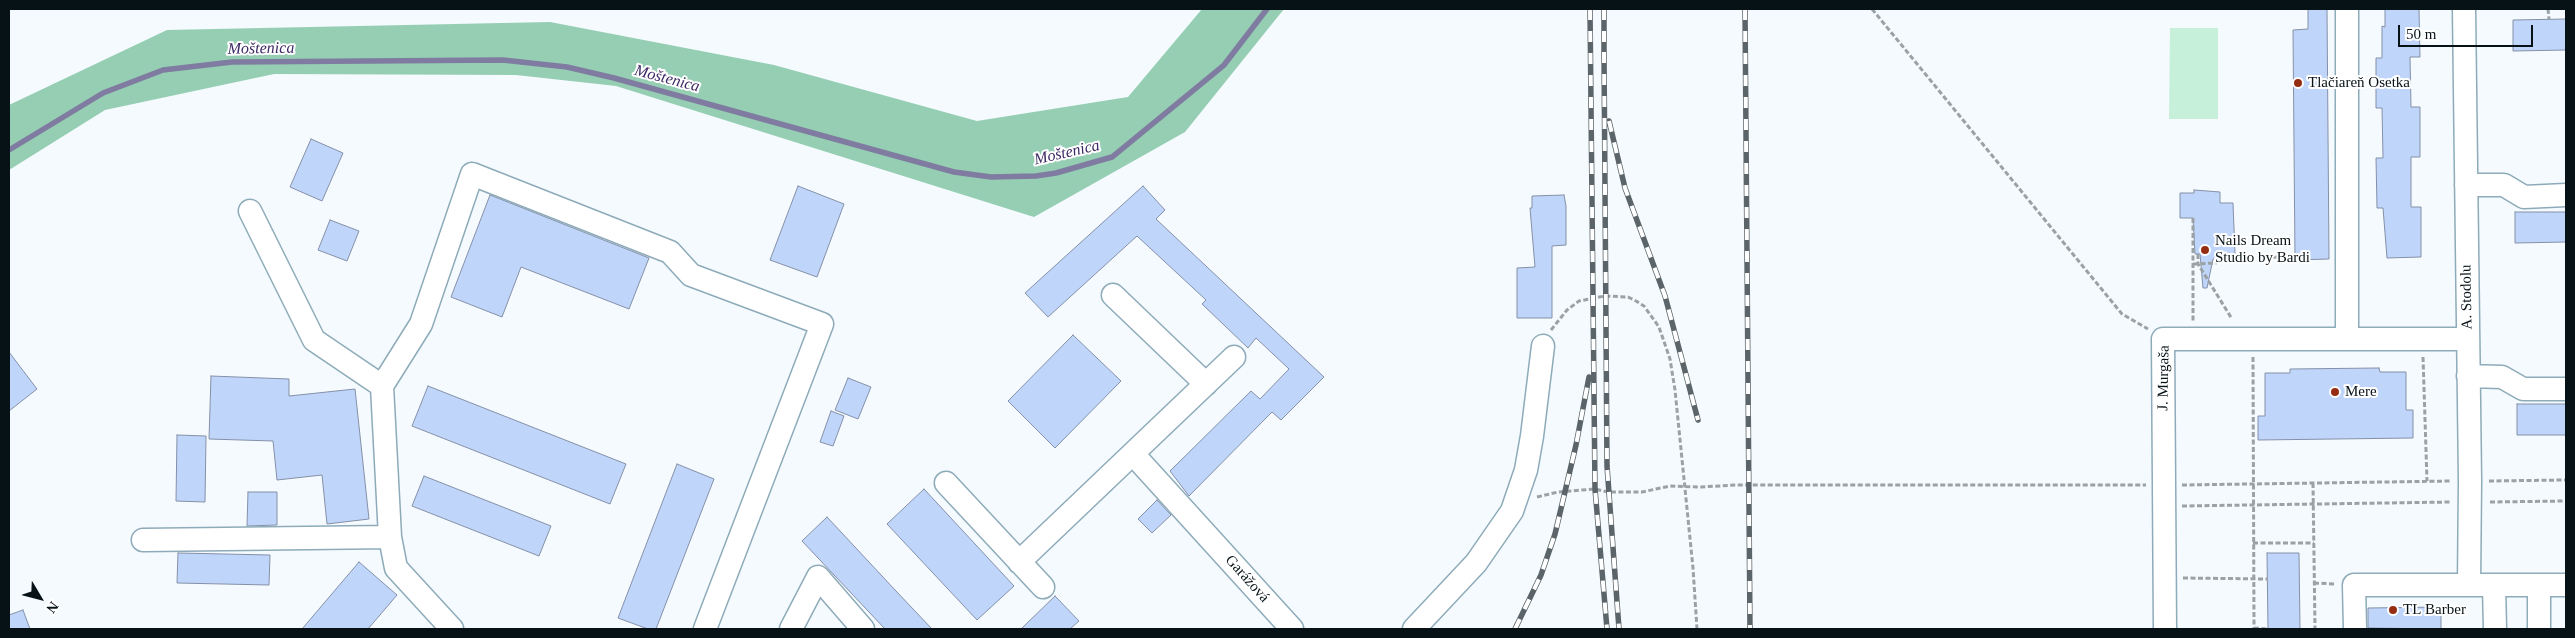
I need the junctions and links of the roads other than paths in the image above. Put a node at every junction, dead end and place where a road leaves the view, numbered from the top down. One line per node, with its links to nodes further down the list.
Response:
1 (2347, 9): 7 (street)
2 (2464, 9): 3 (street, A. Stodolu)
3 (2466, 185): 4 (street); 8 (street, A. Stodolu)
4 (2566, 195)
5 (250, 211): 13 (street)
6 (1114, 295): 12 (street)
7 (2347, 339): 8 (street, J. Murgaša); 31 (street, J. Murgaša)
8 (2467, 339): 11 (street, A. Stodolu)
9 (1543, 346): 30 (street)
10 (1234, 358): 12 (street)
11 (2468, 376): 14 (street); 20 (street, A. Stodolu)
12 (1206, 384): 15 (street)
13 (382, 386): 17 (street); 26 (street)
14 (2566, 388)
15 (1133, 454): 19 (street); 29 (street, Garážová)
16 (946, 483): 19 (street)
17 (390, 537): 18 (street); 25 (street)
18 (143, 540)
19 (1019, 562): 24 (street)
20 (2469, 585): 21 (street); 32 (street)
21 (2494, 585): 22 (street); 33 (street)
22 (2539, 585): 23 (street); 34 (street)
23 (2566, 585)
24 (1043, 587)
25 (452, 629)
26 (705, 629)
27 (792, 629): 28 (street)
28 (863, 629)
29 (1292, 629)
30 (1414, 629)
31 (2165, 629)
32 (2355, 629)
33 (2495, 629)
34 (2539, 629)

